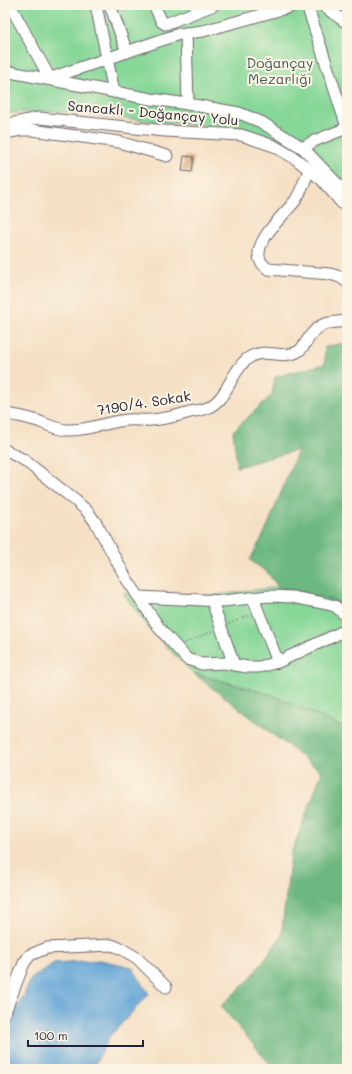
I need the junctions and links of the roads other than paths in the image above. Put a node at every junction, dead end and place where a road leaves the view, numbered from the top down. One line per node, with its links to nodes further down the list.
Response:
1 (10, 5): 14 (street)
2 (96, 5): 12 (street)
3 (110, 5): 11 (street)
4 (154, 5): 5 (street)
5 (214, 5)
6 (297, 5): 10 (street)
7 (307, 5): 18 (street)
8 (322, 5): 9 (street)
9 (347, 23)
10 (186, 33): 11 (street); 16 (street)
11 (127, 52): 12 (street)
12 (107, 59): 14 (street); 15 (street)
13 (5, 71): 14 (street)
14 (48, 79): 15 (street)
15 (114, 92): 16 (street)
16 (188, 104): 20 (street)
17 (5, 125): 22 (street, Sancaklı - Doğançay Yolu)
18 (347, 128): 20 (street)
19 (5, 133): 21 (street)
20 (303, 148): 23 (street)
21 (167, 156)
22 (309, 170): 24 (street, Sancaklı - Doğançay Yolu); 25 (street)
23 (347, 194)
24 (347, 208)
25 (347, 282)
26 (347, 321): 27 (street, 7190/4. Sokak)
27 (5, 414)
28 (5, 450): 29 (street)
29 (139, 597): 31 (street); 35 (street)
30 (253, 598): 31 (street); 32 (street); 34 (street)
31 (212, 601): 35 (street)
32 (347, 620)
33 (347, 626): 34 (street)
34 (278, 662): 35 (street)
35 (234, 664)
36 (166, 987): 37 (street)
37 (5, 1012)

